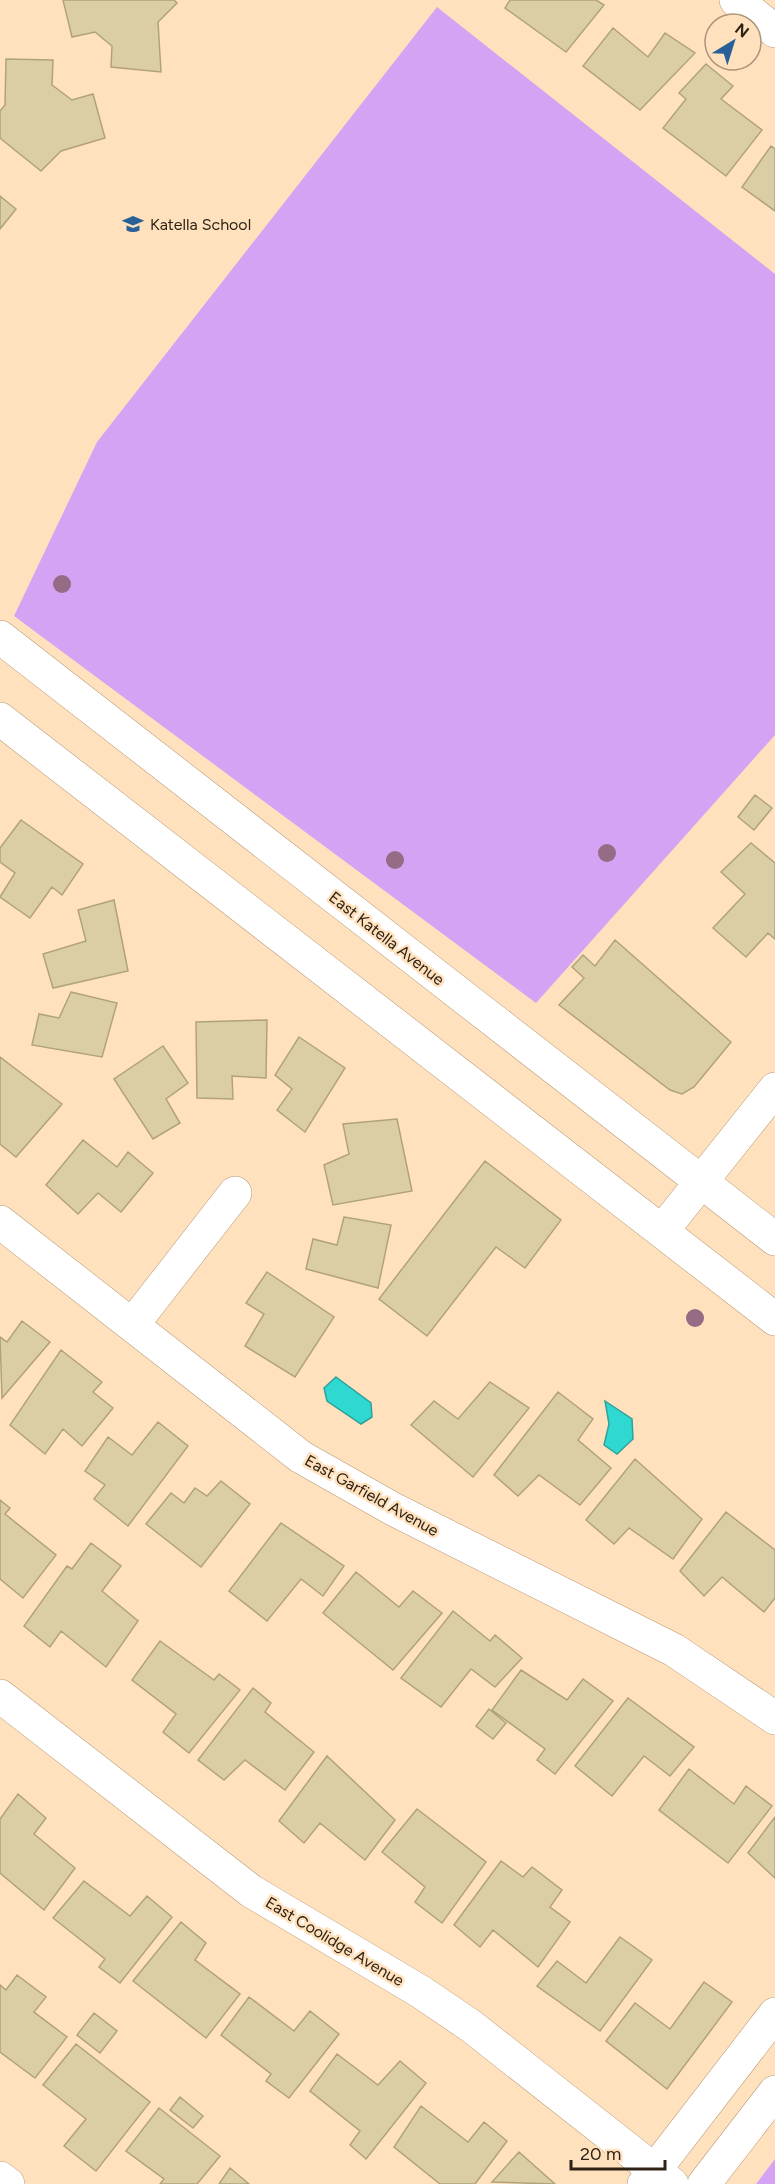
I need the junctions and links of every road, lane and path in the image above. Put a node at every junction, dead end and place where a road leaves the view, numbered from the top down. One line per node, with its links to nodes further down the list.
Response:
1 (736, 0): 2 (street)
2 (775, 31)
3 (0, 637): 6 (street, East Katella Avenue)
4 (0, 719): 9 (street)
5 (775, 1089): 6 (street)
6 (701, 1182): 9 (street); 10 (street, East Katella Avenue)
7 (235, 1193): 12 (street)
8 (0, 1222): 12 (street, East Garfield Avenue)
9 (662, 1231): 11 (street)
10 (775, 1239)
11 (775, 1319)
12 (133, 1324): 14 (street, East Garfield Avenue)
13 (0, 1696): 18 (street, East Coolidge Avenue)
14 (775, 1719)
15 (775, 2014): 18 (street)
16 (775, 2092): 20 (street)
17 (0, 2178): 19 (street)
18 (657, 2180)
19 (8, 2184)
20 (704, 2184)

